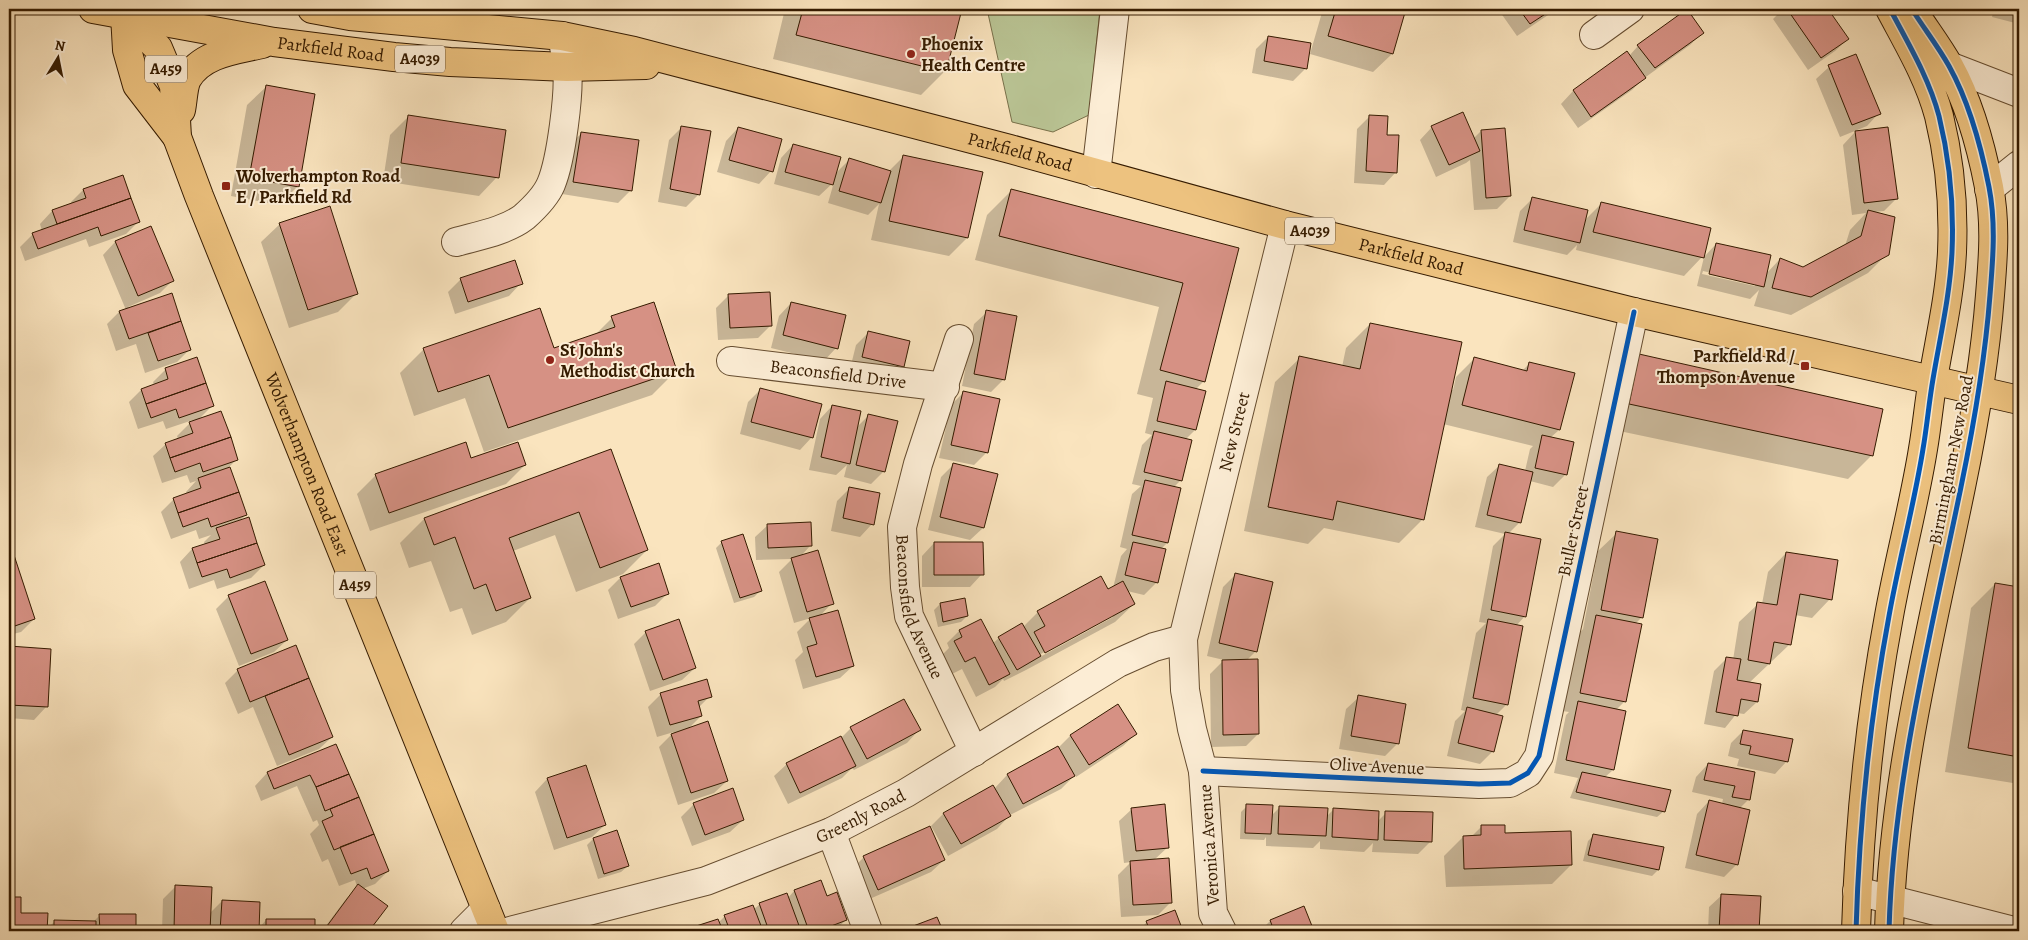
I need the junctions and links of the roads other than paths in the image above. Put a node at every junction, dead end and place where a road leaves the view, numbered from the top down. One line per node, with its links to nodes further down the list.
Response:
1 (93, 9): 7 (main road, A4039)
2 (312, 9): 9 (main road, Parkfield Road / A4039)
3 (1115, 9): 17 (street)
4 (1630, 9): 8 (street)
5 (1890, 9): 24 (main road, Birmingham New Road)
6 (1910, 9): 12 (main road, Birmingham New Road)
7 (123, 12): 10 (main road, Parkfield Road / A4039); 15 (main road, Wolverhampton Road East / A459)
8 (1594, 35)
9 (562, 36): 11 (main road, Parkfield Road / A4039); 13 (street)
10 (274, 42): 13 (main road, Parkfield Road / A4039); 15 (main road)
11 (690, 65): 13 (main road, Parkfield Road / A4039); 17 (main road, Parkfield Road / A4039)
12 (1949, 66): 14 (street); 18 (main road, Birmingham New Road)
13 (568, 67): 20 (street)
14 (2019, 93)
15 (177, 137): 37 (main road, Wolverhampton Road East / A459)
16 (2019, 165): 18 (street)
17 (1096, 174): 19 (main road, Parkfield Road / A4039)
18 (1990, 189): 26 (main road, Birmingham New Road)
19 (1284, 225): 21 (main road, Parkfield Road / A4039); 28 (street, New Street)
20 (456, 242)
21 (1634, 312): 24 (main road, Parkfield Road / A4039); 32 (street, Buller Street)
22 (959, 339): 25 (street, Beaconsfield Avenue)
23 (731, 361): 25 (street, Beaconsfield Drive)
24 (1933, 380): 26 (main road, Parkfield Road / A4039); 29 (main road, Birmingham New Road)
25 (945, 387): 31 (street, Beaconsfield Avenue)
26 (1978, 391): 27 (main road, Parkfield Road / A4039); 30 (main road, Birmingham New Road)
27 (2019, 400)
28 (1183, 639): 31 (street, Greenly Road); 33 (street, Veronica Avenue)
29 (1884, 646): 30 (main road); 35 (main road, Birmingham New Road)
30 (1927, 652): 36 (main road, Birmingham New Road)
31 (974, 752): 34 (street, Greenly Road)
32 (1538, 756): 33 (street, Olive Avenue)
33 (1203, 771): 41 (street, Veronica Avenue)
34 (831, 832): 39 (street, Greenly Road); 40 (street)
35 (1857, 891): 36 (street); 42 (main road, Birmingham New Road)
36 (1890, 898): 43 (main road, Birmingham New Road); 44 (street)
37 (491, 920): 38 (street)
38 (464, 931)
39 (510, 931)
40 (868, 931)
41 (1222, 931)
42 (1856, 931)
43 (1889, 931)
44 (2014, 931)

